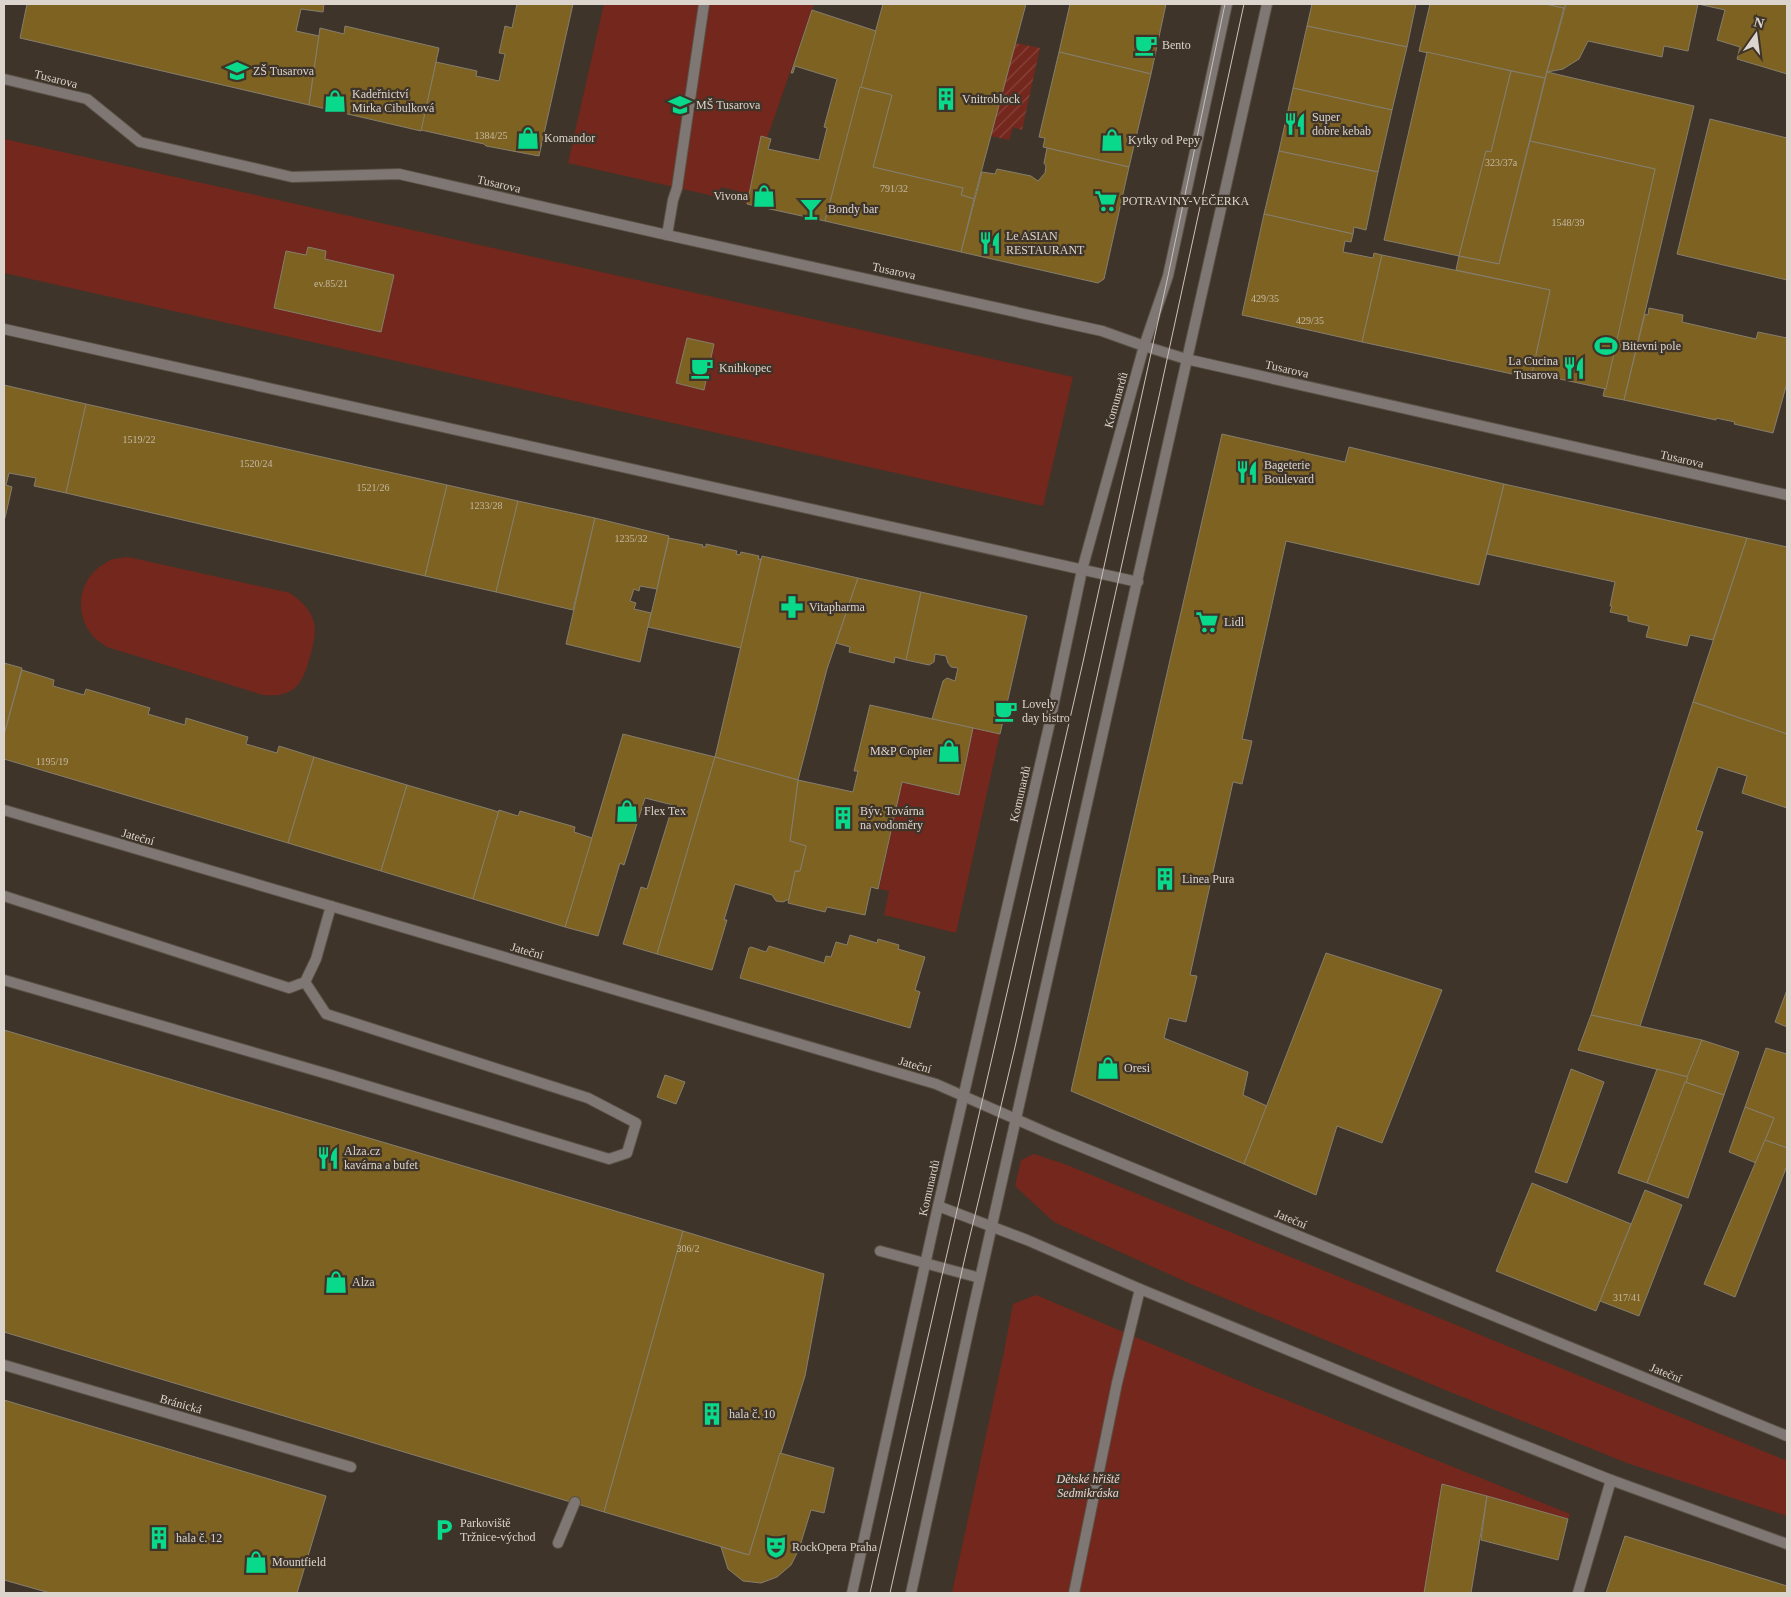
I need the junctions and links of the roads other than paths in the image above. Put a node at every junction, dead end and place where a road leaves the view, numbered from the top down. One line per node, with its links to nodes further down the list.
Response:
1 (704, 4): 5 (street)
2 (1227, 4): 7 (street, Komunardů)
3 (1268, 4): 8 (street)
4 (4, 79): 5 (street, Tusarova)
5 (667, 235): 7 (street, Tusarova)
6 (4, 329): 10 (street)
7 (1144, 346): 8 (street, Tusarova); 10 (street, Komunardů)
8 (1186, 360): 9 (street, Tusarova); 11 (street)
9 (1787, 495)
10 (1082, 570): 11 (street); 17 (street, Komunardů)
11 (1138, 582): 18 (street)
12 (4, 810): 14 (street, Jateční)
13 (4, 896): 16 (street)
14 (331, 906): 16 (street); 17 (street, Jateční)
15 (4, 980): 16 (street)
16 (305, 982)
17 (963, 1096): 18 (street, Jateční); 19 (street, Komunardů)
18 (1016, 1120): 20 (street); 26 (street, Jateční)
19 (938, 1206): 20 (street); 22 (street, Komunardů)
20 (992, 1228): 23 (street); 24 (street)
21 (880, 1251): 22 (street)
22 (925, 1264): 23 (street); 32 (street, Komunardů)
23 (980, 1278): 33 (street)
24 (1140, 1289): 28 (street); 34 (street)
25 (4, 1365): 27 (street, Bránická)
26 (1787, 1436)
27 (351, 1467)
28 (1611, 1480): 31 (street); 35 (street)
29 (575, 1502): 30 (street)
30 (558, 1543)
31 (1787, 1544)
32 (852, 1593)
33 (911, 1593)
34 (1074, 1593)
35 (1578, 1593)

